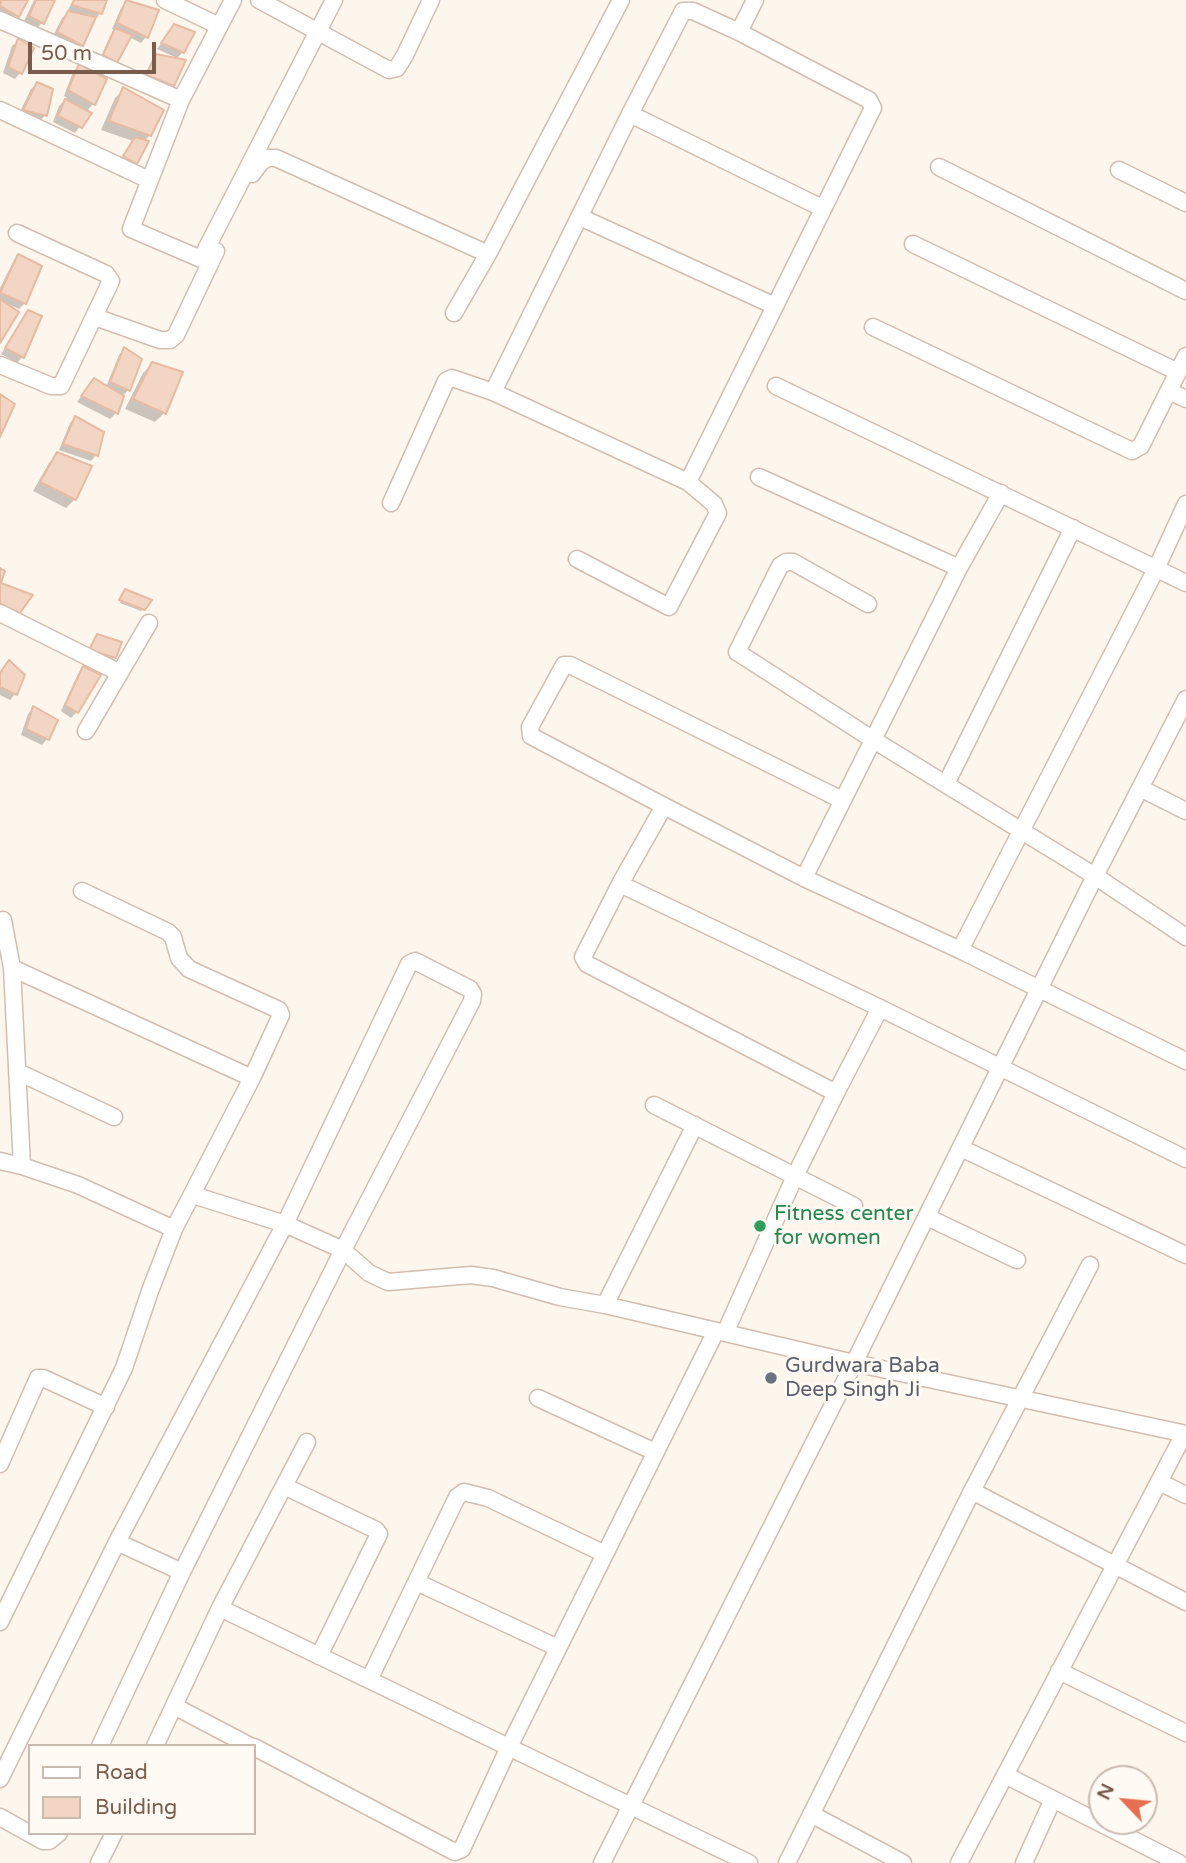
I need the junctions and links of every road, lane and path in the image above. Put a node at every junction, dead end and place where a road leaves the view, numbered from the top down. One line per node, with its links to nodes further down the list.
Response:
1 (164, 0): 9 (street)
2 (233, 0): 9 (street)
3 (259, 0): 10 (street)
4 (334, 0): 10 (street)
5 (431, 0): 10 (street)
6 (621, 0): 23 (street)
7 (755, 0): 11 (street)
8 (0, 20): 12 (street)
9 (219, 26): 12 (street)
10 (318, 33): 17 (street)
11 (740, 33): 14 (street); 19 (street)
12 (181, 100): 17 (street)
13 (0, 110): 17 (street)
14 (630, 114): 19 (street); 20 (street)
15 (939, 167): 24 (street)
16 (1119, 170): 18 (street)
17 (149, 180)
18 (1186, 203)
19 (822, 208): 25 (street)
20 (580, 217): 25 (street); 34 (street)
21 (17, 233): 27 (street)
22 (913, 244): 31 (street)
23 (488, 254): 26 (street); 27 (street)
24 (1186, 291)
25 (775, 306): 37 (street)
26 (454, 313)
27 (95, 317): 30 (street)
28 (873, 327): 33 (street)
29 (1186, 356): 31 (street)
30 (0, 365)
31 (1178, 372): 33 (street)
32 (776, 386): 38 (street)
33 (1169, 391): 35 (street)
34 (493, 392): 37 (street); 39 (street)
35 (1186, 399)
36 (759, 477): 43 (street)
37 (688, 482): 42 (street)
38 (1000, 493): 41 (street); 43 (street)
39 (391, 503)
40 (1186, 504): 44 (street)
41 (1073, 528): 44 (street); 53 (street)
42 (577, 559)
43 (959, 568): 52 (street)
44 (1156, 569): 45 (street); 58 (street)
45 (1186, 583)
46 (868, 604): 52 (street)
47 (0, 613): 49 (street)
48 (149, 623): 49 (street)
49 (120, 673): 51 (street)
50 (1184, 709): 54 (street)
51 (86, 731)
52 (872, 739): 53 (street); 55 (street)
53 (946, 784): 58 (street)
54 (1140, 788): 57 (street); 59 (street)
55 (842, 800): 56 (street); 60 (street)
56 (664, 806): 60 (street); 61 (street)
57 (1186, 811)
58 (1022, 831): 59 (street); 67 (street)
59 (1095, 876): 63 (street); 69 (street)
60 (804, 878): 67 (street)
61 (620, 884): 70 (street); 75 (street)
62 (82, 891): 74 (street)
63 (1157, 918): 65 (street); 66 (street)
64 (3, 920): 68 (street)
65 (1186, 924)
66 (1186, 937)
67 (960, 950): 69 (street)
68 (12, 968): 73 (street); 74 (street)
69 (1039, 990): 71 (street); 72 (street)
70 (880, 1008): 72 (street); 75 (street)
71 (1186, 1060)
72 (1000, 1069): 79 (street); 80 (street)
73 (18, 1072): 77 (street); 82 (street)
74 (252, 1078): 84 (street)
75 (836, 1093): 83 (street)
76 (654, 1105): 78 (street)
77 (114, 1117)
78 (695, 1125): 83 (street); 93 (street)
79 (961, 1148): 86 (street); 90 (street)
80 (1186, 1159)
81 (0, 1161): 82 (street)
82 (22, 1166): 88 (street)
83 (795, 1176): 85 (street); 94 (street)
84 (193, 1195): 87 (street); 88 (street)
85 (853, 1206)
86 (927, 1216): 91 (street); 95 (street)
87 (285, 1224): 89 (street); 89 (street); 107 (street)
88 (174, 1229): 98 (street)
89 (343, 1250): 93 (street); 110 (street)
90 (1186, 1255)
91 (1017, 1261)
92 (1090, 1265): 96 (street)
93 (605, 1305): 94 (street)
94 (720, 1332): 95 (street); 101 (street)
95 (854, 1363): 96 (street); 129 (street)
96 (1021, 1397): 99 (street); 105 (street)
97 (538, 1398): 101 (street)
98 (106, 1407): 102 (street); 114 (street)
99 (1185, 1434): 103 (street)
100 (307, 1442): 104 (street)
101 (655, 1452): 108 (street)
102 (0, 1464)
103 (1159, 1482): 106 (street); 109 (street)
104 (284, 1486): 113 (street); 116 (street)
105 (972, 1491): 109 (street); 130 (street)
106 (1186, 1495)
107 (117, 1542): 110 (street); 127 (street)
108 (605, 1554): 115 (street); 118 (street)
109 (1116, 1564): 112 (street); 117 (street)
110 (182, 1572): 121 (street)
111 (425, 1586): 115 (street)
112 (1186, 1602)
113 (220, 1608): 116 (street); 119 (street)
114 (0, 1622)
115 (558, 1648): 124 (street)
116 (319, 1656): 118 (street)
117 (1059, 1671): 120 (street); 126 (street)
118 (369, 1680): 124 (street)
119 (174, 1706): 122 (street); 123 (street)
120 (1186, 1733)
121 (101, 1744)
122 (156, 1744)
123 (246, 1744)
124 (509, 1747): 129 (street); 136 (street)
125 (256, 1749): 136 (street)
126 (1005, 1775): 128 (street); 142 (street)
127 (0, 1779)
128 (1053, 1799): 143 (street); 144 (street)
129 (630, 1807): 138 (street); 139 (street)
130 (811, 1814): 140 (street); 141 (street)
131 (0, 1817): 132 (street)
132 (28, 1832)
133 (34, 1835): 134 (street)
134 (57, 1835)
135 (113, 1835): 137 (street)
136 (445, 1856)
137 (99, 1863)
138 (601, 1863)
139 (749, 1863)
140 (788, 1863)
141 (903, 1863)
142 (959, 1863)
143 (1024, 1863)
144 (1180, 1863)

